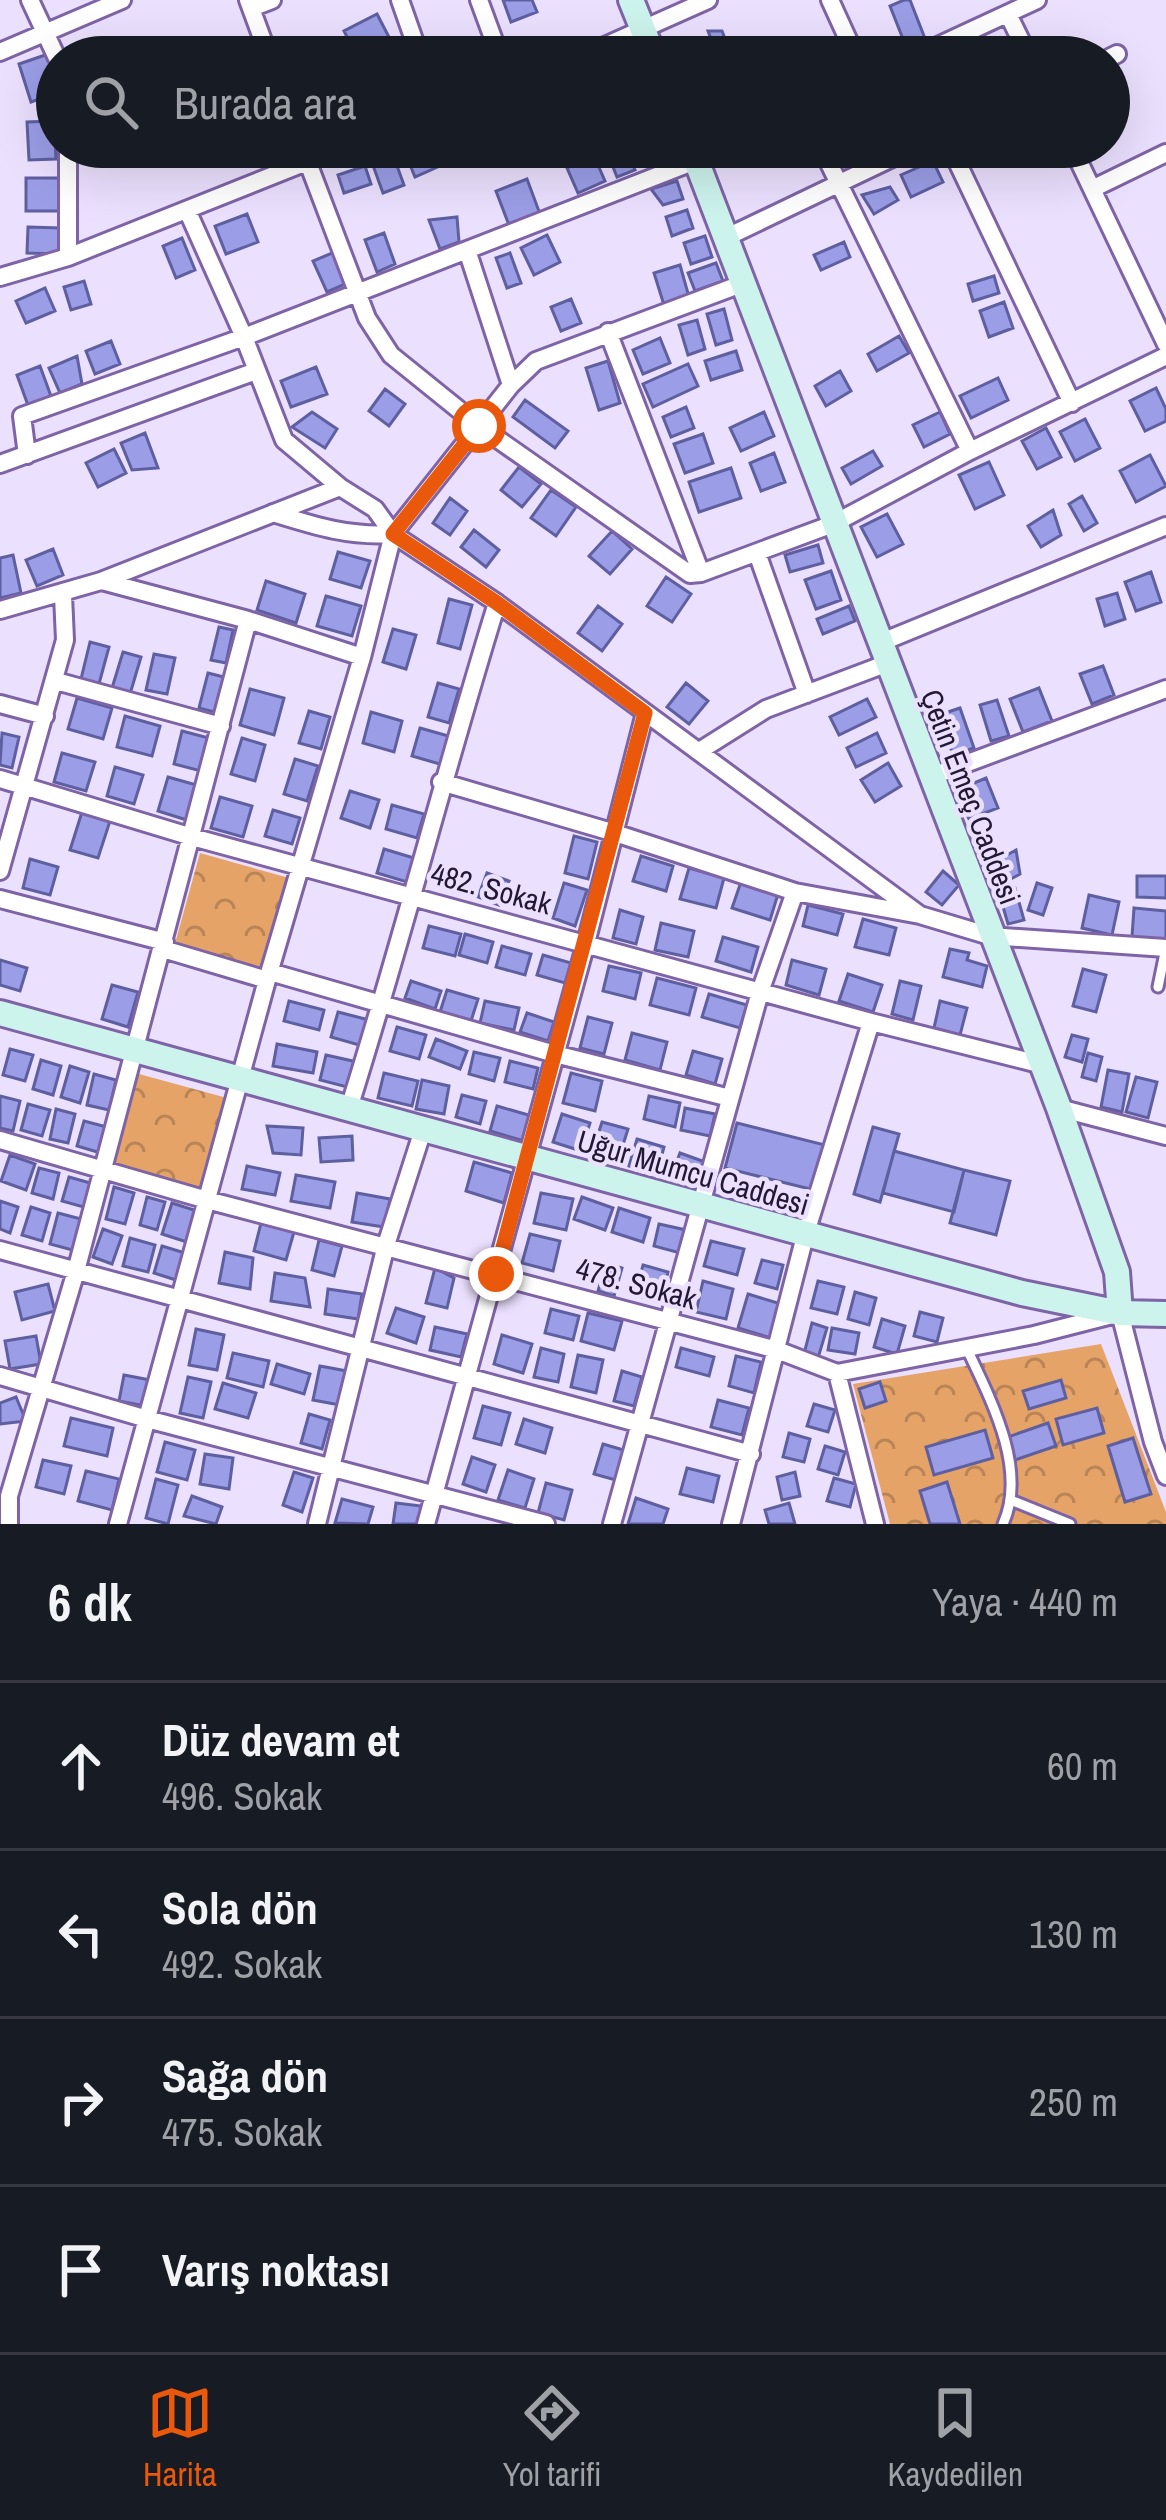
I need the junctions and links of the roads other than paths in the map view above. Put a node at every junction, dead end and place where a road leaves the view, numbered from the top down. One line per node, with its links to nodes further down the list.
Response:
1 (30, 0): 13 (street)
2 (122, 0): 13 (street)
3 (272, 0): 10 (street)
4 (400, 0): 17 (street)
5 (479, 0): 18 (street)
6 (631, 0): 12 (street)
7 (708, 0): 12 (street)
8 (830, 0): 21 (street)
9 (1036, 0): 11 (street)
10 (249, 4): 16 (street)
11 (1008, 14): 22 (street); 23 (street)
12 (643, 31): 19 (street); 20 (street)
13 (47, 32): 14 (street); 15 (street)
14 (38, 36)
15 (49, 36)
16 (261, 36)
17 (413, 36)
18 (492, 36)
19 (631, 36)
20 (645, 36)
21 (846, 36)
22 (960, 36)
23 (1019, 36)
24 (36, 37): 25 (street)
25 (0, 52)
26 (1166, 153): 37 (street)
27 (68, 168): 41 (street)
28 (274, 168): 38 (street)
29 (311, 168): 44 (street)
30 (664, 168): 40 (street)
31 (700, 168): 39 (street, Çetin Emeç Caddesi)
32 (832, 168): 36 (street)
33 (872, 168): 36 (street)
34 (960, 168): 51 (street)
35 (1082, 168): 37 (street)
36 (840, 184): 39 (street); 53 (street)
37 (1092, 189): 47 (street)
38 (187, 210): 41 (street); 46 (street)
39 (727, 238): 43 (street, Çetin Emeç Caddesi)
40 (467, 250): 44 (street); 50 (street)
41 (68, 257): 42 (street)
42 (0, 277)
43 (744, 283): 45 (street); 58 (street, Çetin Emeç Caddesi)
44 (358, 291): 46 (street); 52 (street)
45 (608, 332): 50 (street); 62 (street)
46 (244, 337): 49 (street); 54 (street)
47 (1166, 344)
48 (1166, 356): 51 (street)
49 (256, 371): 54 (street); 56 (street)
50 (511, 385): 52 (street)
51 (1072, 403): 53 (street)
52 (479, 426): 60 (street); 62 (street)
53 (970, 451): 58 (street)
54 (27, 455): 55 (street)
55 (0, 464)
56 (340, 487): 57 (street); 60 (street)
57 (274, 512): 60 (street); 63 (street)
58 (833, 524): 61 (street); 68 (street, Çetin Emeç Caddesi)
59 (1166, 526): 68 (street)
60 (393, 534): 65 (street); 69 (street)
61 (757, 553): 62 (street); 72 (street)
62 (701, 573)
63 (101, 581): 64 (street); 67 (street)
64 (63, 595): 66 (street); 70 (street)
65 (497, 603): 74 (street); 80 (street)
66 (0, 610)
67 (248, 620): 69 (street); 76 (street)
68 (885, 652): 72 (street); 78 (street, Çetin Emeç Caddesi)
69 (362, 657): 84 (street)
70 (56, 680): 75 (street); 76 (street)
71 (1166, 689): 78 (street)
72 (807, 694): 77 (street)
73 (0, 704): 75 (street)
74 (645, 713): 77 (street); 82 (street)
75 (45, 716): 81 (street)
76 (221, 726): 83 (street)
77 (701, 751): 89 (street)
78 (930, 777): 90 (street, Çetin Emeç Caddesi)
79 (0, 779): 81 (street, 482. Sokak)
80 (441, 782): 82 (street); 87 (street)
81 (24, 786): 83 (street, 482. Sokak); 85 (street)
82 (615, 833): 86 (street); 91 (street)
83 (192, 837): 84 (street, 482. Sokak); 92 (street)
84 (302, 865): 87 (street, 482. Sokak); 94 (street)
85 (0, 871)
86 (795, 892): 89 (street); 96 (street)
87 (411, 896): 91 (street, 482. Sokak); 97 (street)
88 (0, 899): 92 (street)
89 (920, 915): 90 (street)
90 (991, 936): 93 (street); 102 (street, Çetin Emeç Caddesi)
91 (586, 943): 96 (street, 482. Sokak); 101 (street)
92 (164, 946): 94 (street); 100 (street)
93 (1166, 948): 95 (lane)
94 (268, 976): 97 (street); 103 (street)
95 (1158, 987)
96 (760, 992): 99 (street, 482. Sokak); 104 (street)
97 (382, 1005): 101 (street); 105 (street)
98 (0, 1013): 100 (street, Uğur Mumcu Caddesi)
99 (871, 1022): 102 (street, 482. Sokak); 114 (street)
100 (136, 1050): 103 (street, Uğur Mumcu Caddesi); 111 (street)
101 (555, 1054): 104 (street); 110 (street)
102 (1039, 1064): 106 (street, Çetin Emeç Caddesi)
103 (239, 1078): 105 (street, Uğur Mumcu Caddesi); 112 (street)
104 (730, 1098): 113 (street)
105 (350, 1108): 107 (street, Uğur Mumcu Caddesi)
106 (1059, 1108): 108 (street); 120 (street, Çetin Emeç Caddesi)
107 (423, 1130): 110 (street, Uğur Mumcu Caddesi); 115 (street)
108 (1166, 1136)
109 (0, 1139): 111 (street, 478. Sokak)
110 (527, 1158): 113 (street, Uğur Mumcu Caddesi); 118 (street)
111 (103, 1171): 112 (street, 478. Sokak); 117 (street)
112 (207, 1200): 115 (street, 478. Sokak); 119 (street)
113 (698, 1205): 114 (street, Uğur Mumcu Caddesi); 122 (street)
114 (805, 1236): 120 (street, Uğur Mumcu Caddesi); 125 (street)
115 (386, 1245): 118 (street, 478. Sokak); 124 (street)
116 (0, 1250): 117 (street)
117 (76, 1271): 119 (street); 129 (street)
118 (496, 1274): 122 (street, 478. Sokak); 128 (street)
119 (181, 1299): 124 (street); 130 (street)
120 (1120, 1312): 121 (street, Uğur Mumcu Caddesi); 123 (street); 132 (street, Çetin Emeç Caddesi)
121 (1166, 1314)
122 (666, 1321): 125 (street, 478. Sokak); 131 (street)
123 (966, 1347): 126 (street); 138 (lane)
124 (359, 1349): 128 (street); 134 (street)
125 (777, 1350): 126 (street, 478. Sokak); 133 (street)
126 (837, 1372): 146 (street)
127 (0, 1376): 129 (street)
128 (468, 1376): 131 (street); 136 (street)
129 (44, 1388): 130 (street); 137 (street)
130 (147, 1419): 134 (street); 140 (street)
131 (638, 1423): 133 (street); 144 (street)
132 (1160, 1442): 135 (street, Çetin Emeç Caddesi)
133 (751, 1454): 145 (street)
134 (328, 1467): 136 (street); 141 (street)
135 (1166, 1476)
136 (434, 1493): 142 (street); 143 (street)
137 (4, 1495): 139 (street)
138 (1013, 1501): 147 (lane); 148 (lane)
139 (9, 1524)
140 (118, 1524)
141 (316, 1524)
142 (426, 1524)
143 (546, 1524)
144 (611, 1524)
145 (731, 1524)
146 (875, 1524)
147 (1003, 1524)
148 (1070, 1524)

